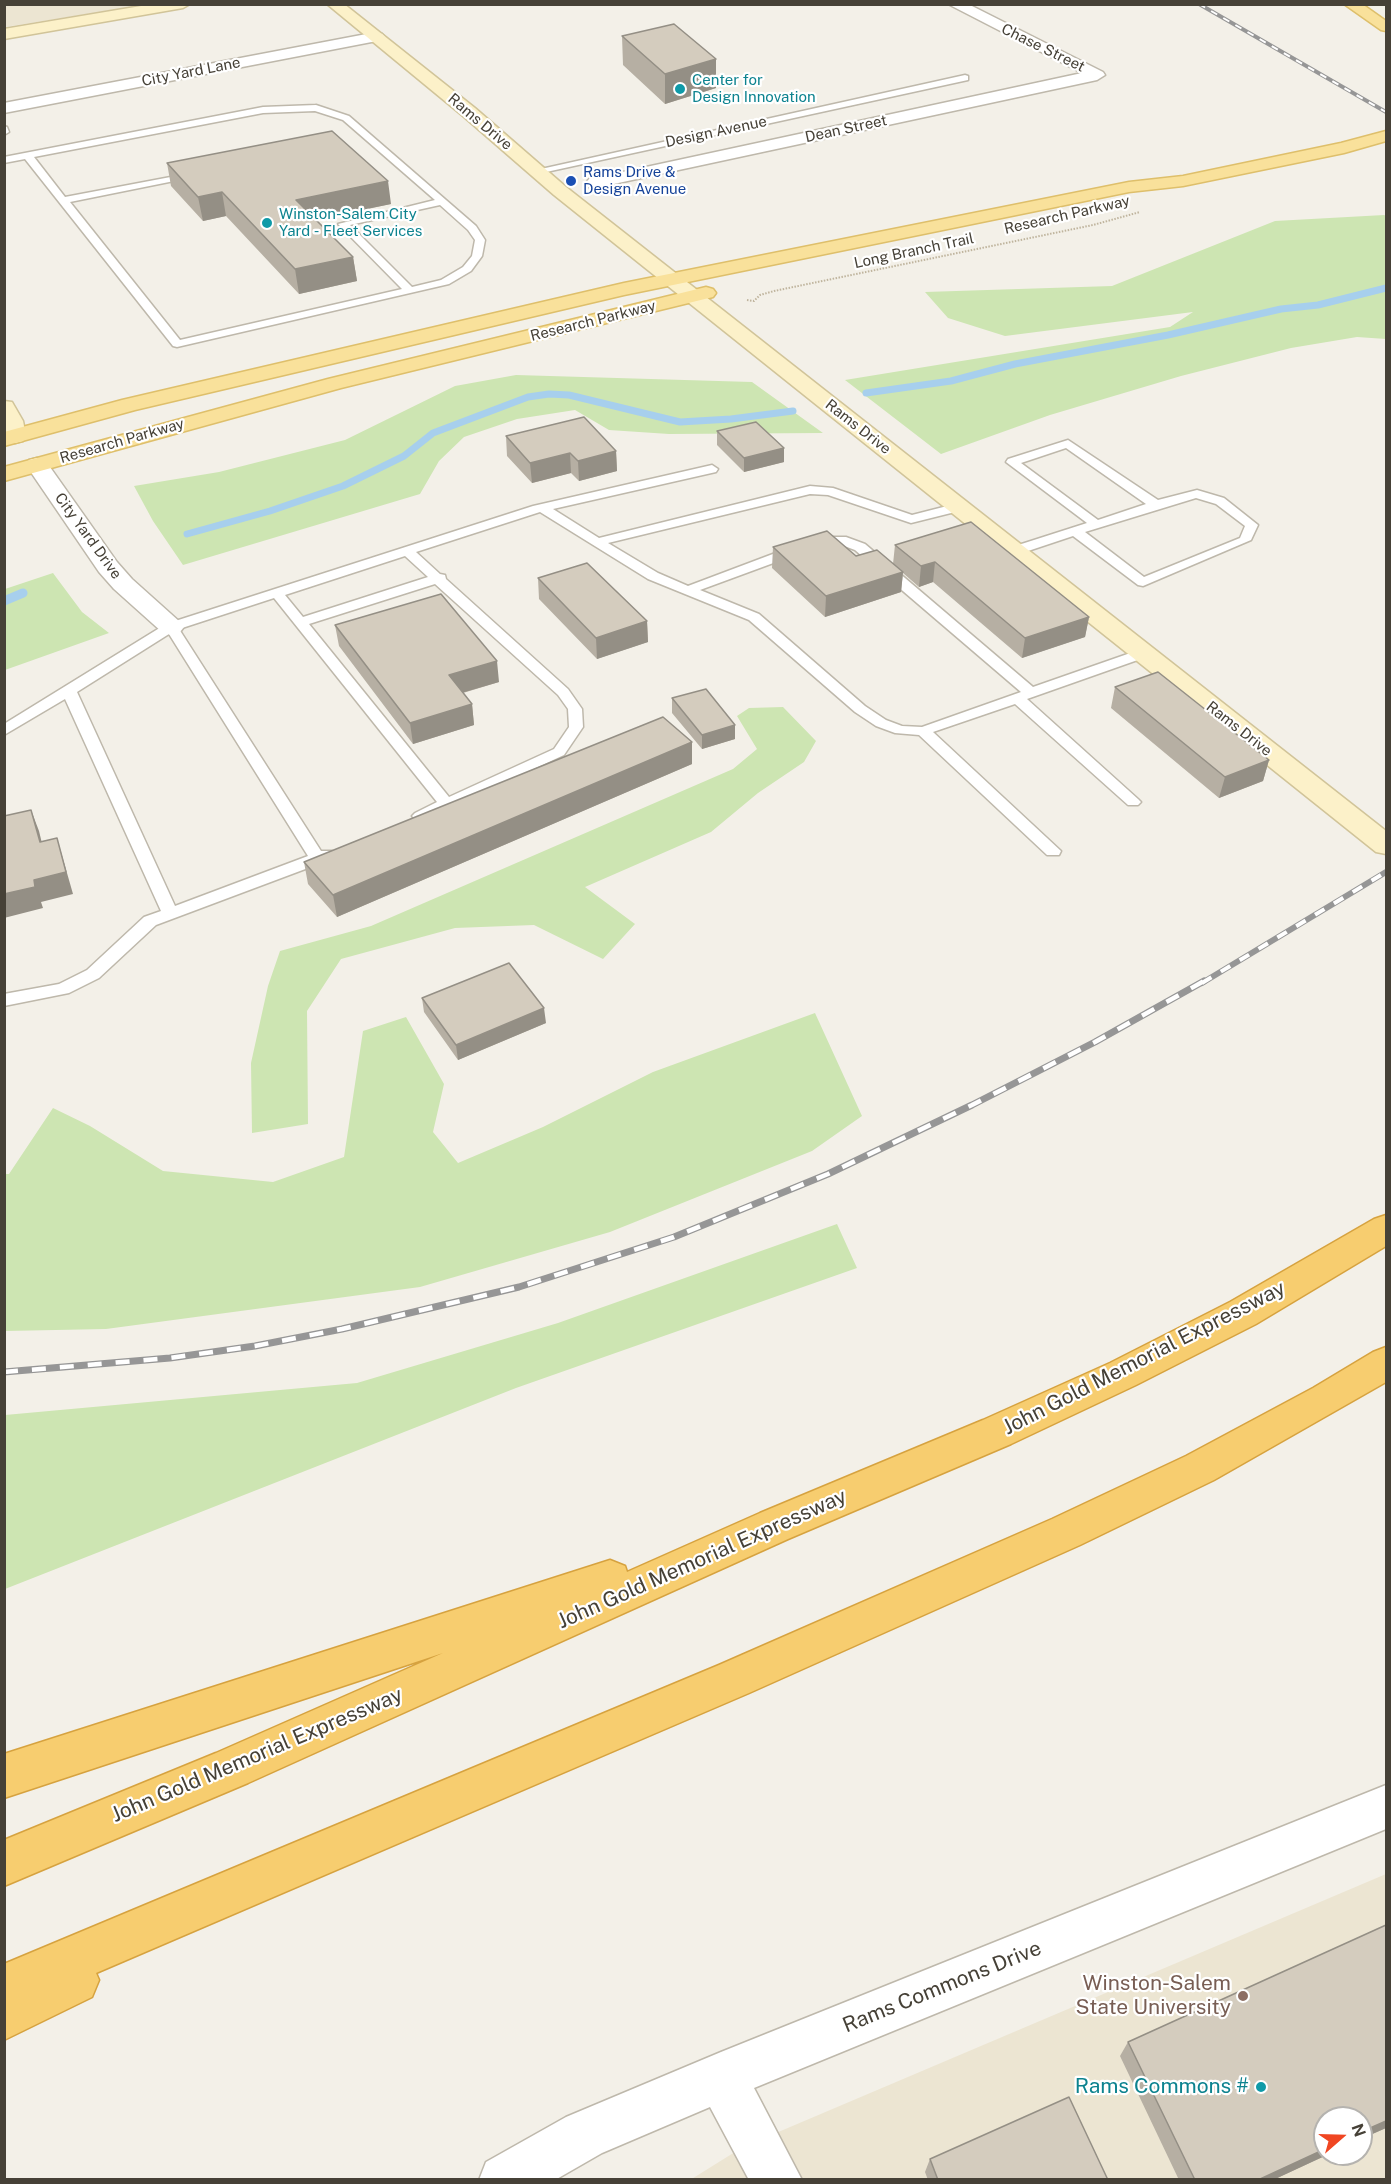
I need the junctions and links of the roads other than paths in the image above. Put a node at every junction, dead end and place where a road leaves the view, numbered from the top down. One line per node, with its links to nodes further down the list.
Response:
1 (183, 4): 6 (main road)
2 (334, 4): 7 (main road, Rams Drive)
3 (955, 4): 8 (street, Chase Street)
4 (1351, 4): 5 (main road)
5 (1386, 27)
6 (4, 34)
7 (377, 37): 10 (street, City Yard Lane); 16 (main road, Rams Drive)
8 (1097, 75): 19 (street, Dean Street)
9 (965, 78): 16 (lane, Design Avenue)
10 (4, 108)
11 (1386, 135): 18 (main road, Research Parkway)
12 (369, 139): 13 (lane); 14 (lane); 21 (lane)
13 (357, 141)
14 (28, 156): 15 (lane); 20 (lane)
15 (4, 160)
16 (537, 171): 23 (main road, Rams Drive)
17 (205, 172): 20 (lane)
18 (1183, 181): 22 (main road, Research Parkway); 23 (main road, Research Parkway)
19 (595, 183)
20 (64, 200): 25 (lane)
21 (441, 202): 25 (lane); 25 (lane)
22 (901, 252)
23 (671, 279): 26 (main road, Rams Drive); 28 (main road, Research Parkway)
24 (720, 290): 26 (main road, Research Parkway)
25 (410, 291)
26 (693, 297): 29 (main road, Research Parkway); 33 (main road, Rams Drive)
27 (4, 407): 28 (main road)
28 (8, 441)
29 (36, 465): 31 (main road, Research Parkway); 44 (street, City Yard Drive)
30 (712, 469): 34 (lane)
31 (4, 474)
32 (1156, 505): 35 (lane); 35 (lane); 36 (lane)
33 (959, 507): 37 (lane); 38 (main road, Rams Drive)
34 (542, 508): 37 (lane); 39 (lane)
35 (1096, 524): 36 (lane)
36 (1075, 531): 38 (lane)
37 (597, 542): 41 (lane)
38 (1014, 550): 45 (main road, Rams Drive)
39 (407, 551): 40 (lane); 42 (lane)
40 (440, 578): 43 (lane); 51 (lane)
41 (690, 590): 47 (lane); 49 (lane)
42 (278, 593): 43 (lane); 44 (lane)
43 (300, 622): 51 (lane)
44 (171, 627): 46 (lane); 56 (lane)
45 (1144, 653): 47 (lane); 53 (main road, Rams Drive)
46 (69, 691): 48 (lane); 57 (lane)
47 (1024, 695): 49 (lane); 50 (lane)
48 (4, 731)
49 (923, 731): 55 (lane)
50 (1133, 802)
51 (447, 804): 52 (lane)
52 (406, 823)
53 (1386, 845)
54 (337, 851): 56 (lane)
55 (1053, 851)
56 (317, 858): 57 (lane)
57 (170, 912): 58 (lane)
58 (4, 1000)
59 (1386, 1229): 61 (highway, John Gold Memorial Expressway)
60 (1386, 1363): 65 (highway)
61 (774, 1526): 62 (highway); 64 (highway, John Gold Memorial Expressway)
62 (4, 1776)
63 (1386, 1807): 68 (street, Rams Commons Drive)
64 (4, 1863)
65 (281, 1873): 66 (highway); 67 (highway)
66 (4, 1988)
67 (4, 2016)
68 (721, 2077): 69 (street, Rams Commons Drive); 70 (street)
69 (504, 2180)
70 (777, 2180)

